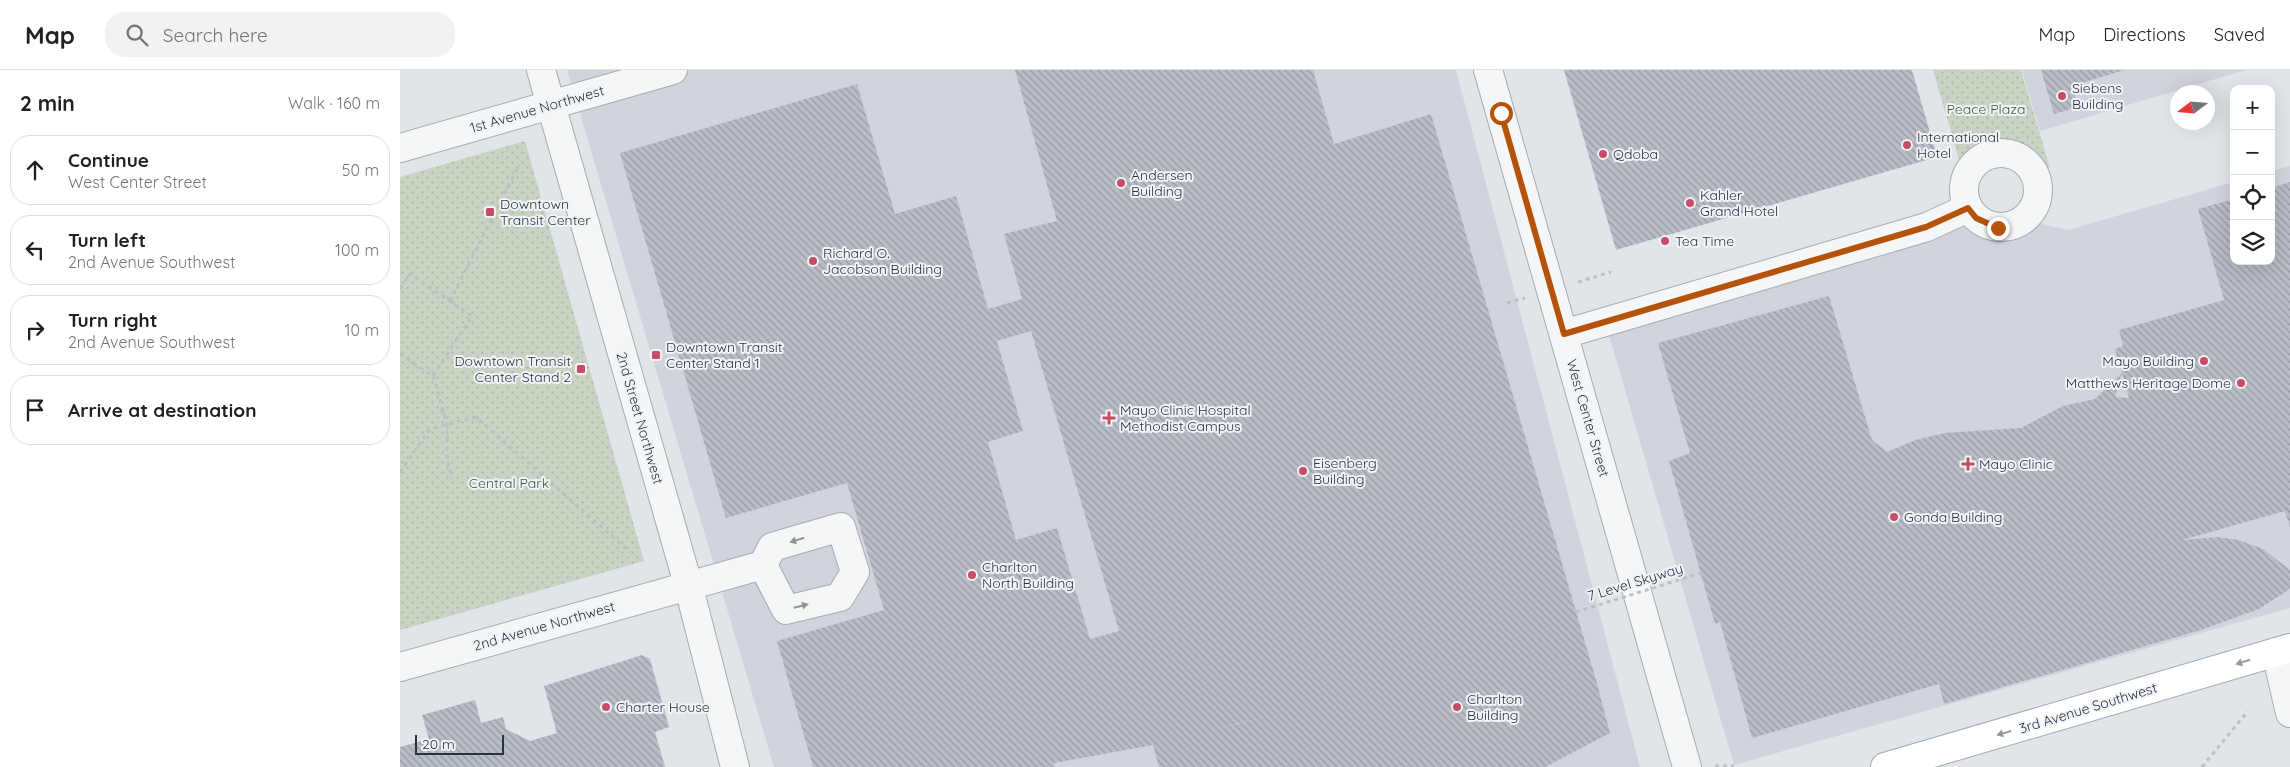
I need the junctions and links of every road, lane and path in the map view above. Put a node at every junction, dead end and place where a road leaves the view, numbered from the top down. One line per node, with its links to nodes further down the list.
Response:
1 (541, 70): 4 (street, 2nd Street Northwest)
2 (673, 70): 4 (street, 1st Avenue Northwest)
3 (1488, 70): 10 (street, West Center Street)
4 (551, 105): 5 (street, 1st Avenue Northwest); 19 (street, 2nd Street Northwest)
5 (400, 148)
6 (519, 165): 9 (path)
7 (1968, 208): 10 (street)
8 (400, 289): 9 (path)
9 (450, 301): 12 (path)
10 (1564, 334): 28 (street, West Center Street)
11 (400, 354): 12 (path)
12 (433, 376): 13 (path)
13 (447, 425): 14 (path); 15 (path); 16 (path)
14 (400, 472)
15 (452, 479)
16 (630, 552)
17 (763, 565): 19 (street, 2nd Avenue Northwest)
18 (1701, 573): 20 (path, 7 Level Skyway, bridge)
19 (688, 584): 22 (street, 2nd Avenue Northwest); 25 (street, 2nd Street Northwest)
20 (1576, 612)
21 (2283, 650): 24 (street); 29 (main road, 3rd Avenue Southwest, one-way to 29)
22 (400, 667)
23 (2248, 711): 30 (path)
24 (2290, 713)
25 (731, 764)
26 (1714, 766): 27 (path)
27 (1734, 766)
28 (1687, 767)
29 (1885, 767)
30 (2202, 767)

